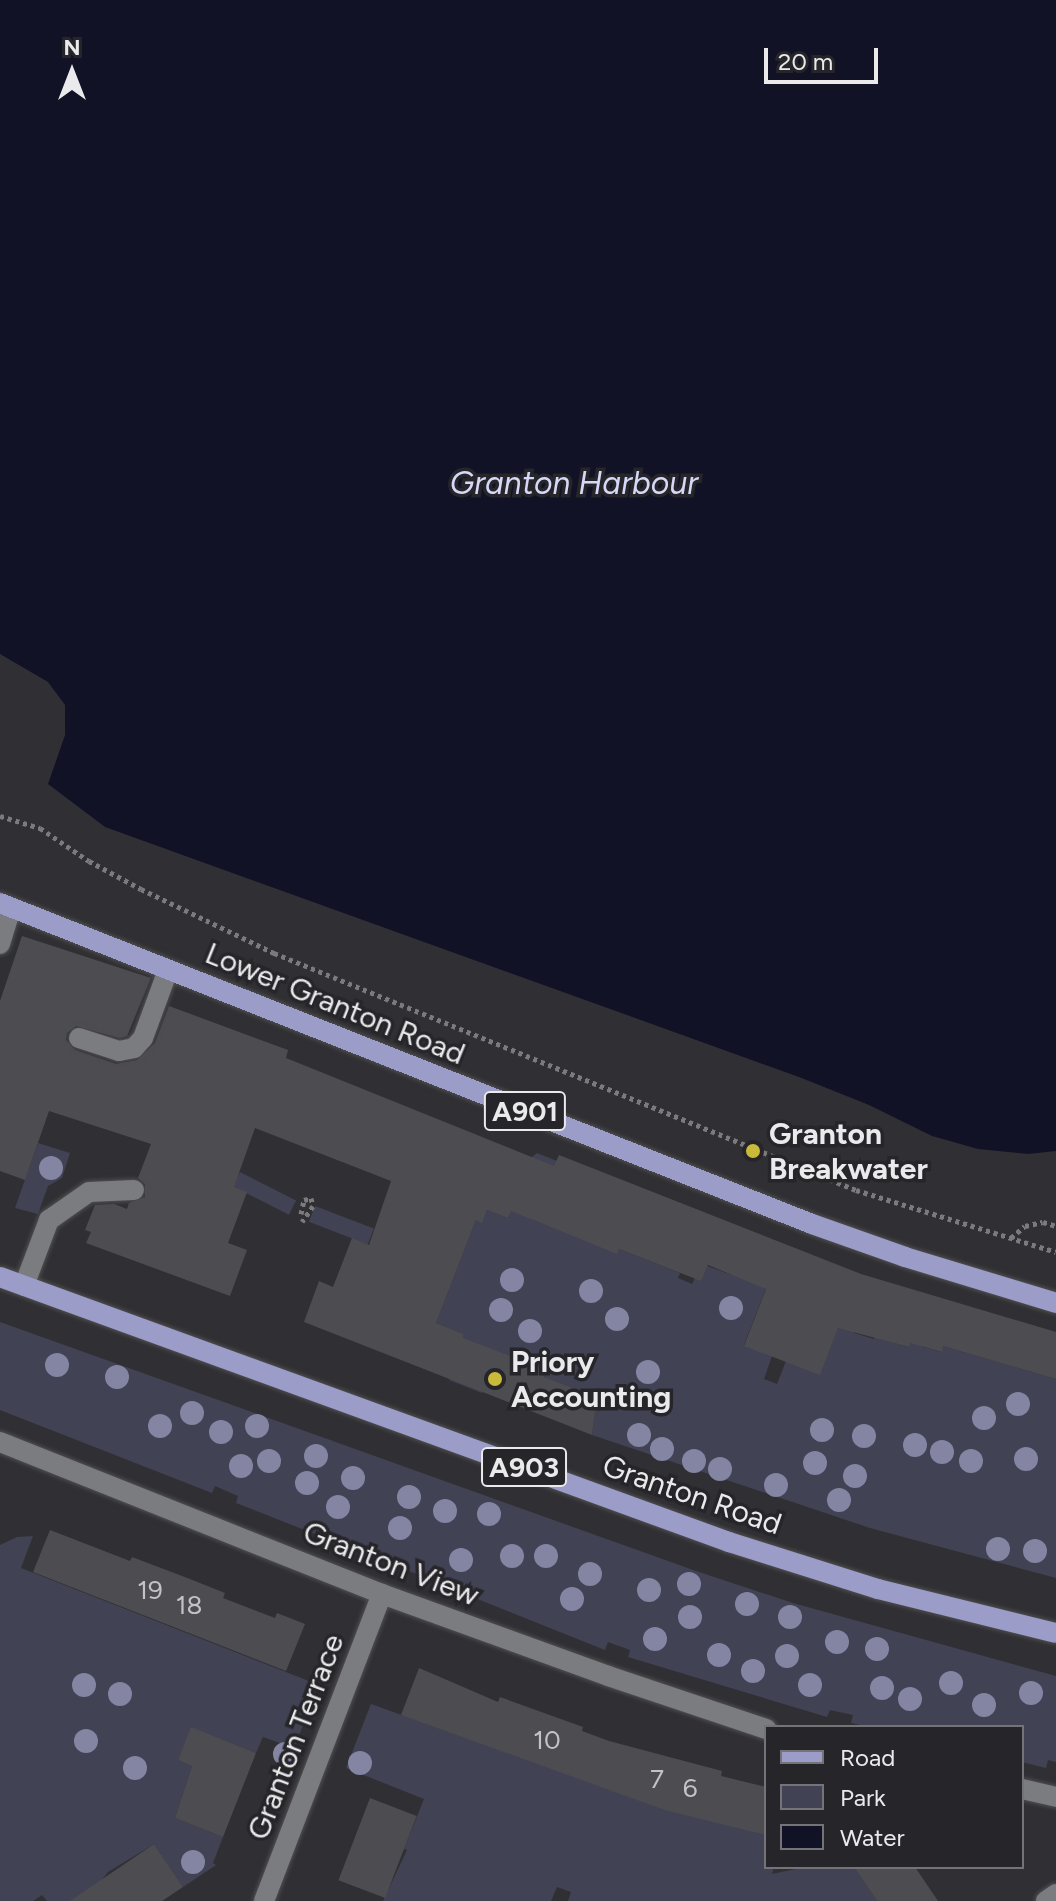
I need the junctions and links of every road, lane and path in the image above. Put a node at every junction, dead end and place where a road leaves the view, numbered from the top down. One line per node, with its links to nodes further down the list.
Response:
1 (0, 816): 10 (path)
2 (6, 906): 3 (street); 4 (main road, Lower Granton Road / A901)
3 (0, 944)
4 (168, 970): 5 (street); 14 (main road, Lower Granton Road / A901)
5 (79, 1038)
6 (134, 1190): 13 (street)
7 (301, 1214): 8 (path)
8 (302, 1222)
9 (1056, 1226): 10 (path)
10 (1011, 1238): 11 (path)
11 (1056, 1252)
12 (0, 1277): 13 (main road, Granton Road / A903)
13 (24, 1286): 17 (main road, Granton Road / A903)
14 (1056, 1303)
15 (0, 1442): 16 (street, Granton View)
16 (382, 1594): 18 (street, Granton View); 22 (street, Granton Terrace)
17 (1056, 1633)
18 (764, 1728)
19 (1024, 1789): 20 (street)
20 (1056, 1797)
21 (1056, 1894): 23 (street)
22 (264, 1901)
23 (1046, 1901)

